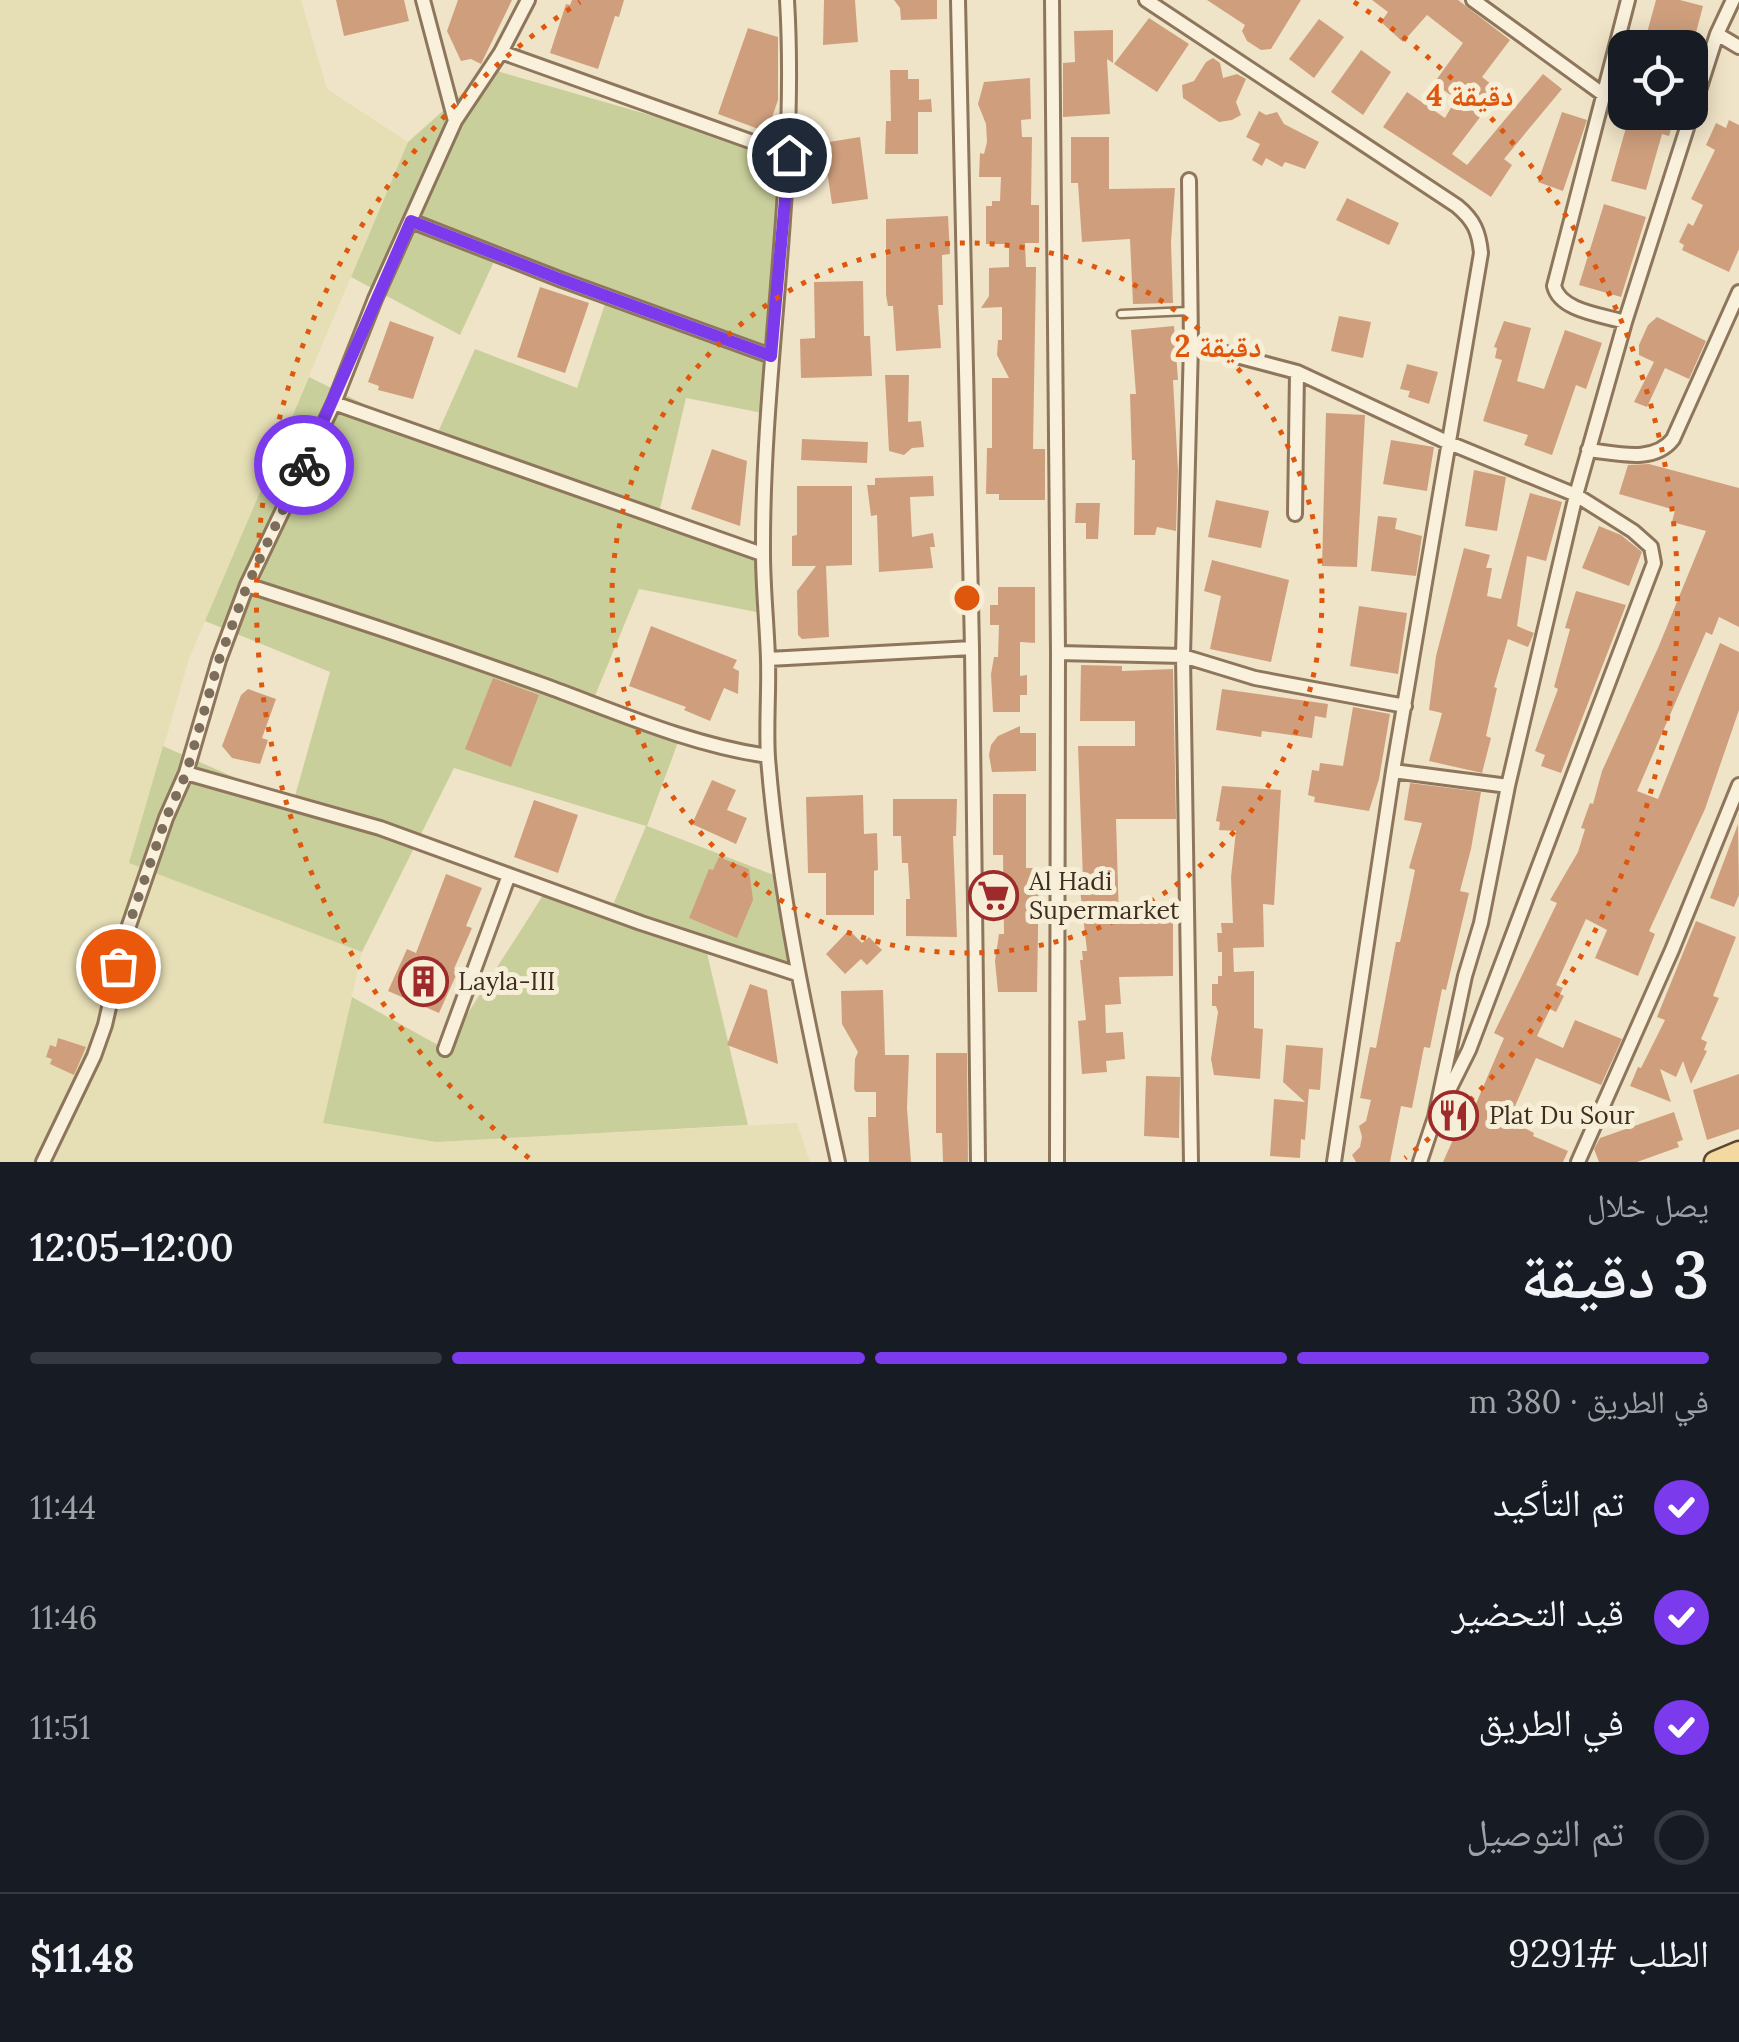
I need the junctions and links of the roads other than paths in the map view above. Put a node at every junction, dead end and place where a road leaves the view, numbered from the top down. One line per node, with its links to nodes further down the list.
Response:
1 (423, 0): 14 (street)
2 (528, 0): 12 (street)
3 (787, 0): 15 (street)
4 (958, 0): 32 (street)
5 (1052, 0): 33 (street)
6 (1146, 0): 26 (street)
7 (1473, 0): 13 (street)
8 (1628, 0): 13 (street)
9 (1733, 0): 10 (street)
10 (1717, 34): 11 (street); 21 (street)
11 (1739, 47)
12 (501, 52): 14 (street); 15 (street)
13 (1604, 95): 21 (street)
14 (455, 121): 17 (street)
15 (789, 155): 23 (street)
16 (1189, 180): 19 (street)
17 (411, 221): 23 (street); 25 (street)
18 (1739, 292): 27 (street)
19 (1190, 310): 20 (lane); 22 (street)
20 (1121, 314)
21 (1624, 322): 27 (street)
22 (1191, 344): 24 (street); 34 (street)
23 (771, 356): 30 (street)
24 (1296, 372): 26 (street); 29 (street)
25 (334, 403): 30 (street); 31 (street)
26 (1447, 442): 28 (street); 36 (street)
27 (1588, 450): 28 (street)
28 (1576, 495): 41 (street); 44 (street)
29 (1296, 514)
30 (762, 554): 35 (street)
31 (247, 586): 37 (street); 39 (street)
32 (972, 648): 35 (street); 51 (street)
33 (1058, 654): 34 (street); 52 (street)
34 (1183, 656): 36 (street); 53 (street)
35 (768, 659): 37 (street)
36 (1405, 706): 38 (street)
37 (768, 756): 45 (street)
38 (1393, 771): 41 (street); 54 (street)
39 (186, 774): 42 (street); 49 (street)
40 (1739, 785): 56 (street)
41 (1508, 786): 43 (street)
42 (508, 875): 45 (street); 46 (street)
43 (1481, 922): 44 (street); 47 (street)
44 (1512, 929): 47 (street)
45 (798, 974): 50 (street)
46 (445, 1049)
47 (1435, 1117): 55 (street)
48 (1739, 1152): 57 (main road)
49 (43, 1162)
50 (838, 1162)
51 (978, 1162)
52 (1058, 1162)
53 (1191, 1162)
54 (1334, 1162)
55 (1420, 1162)
56 (1578, 1162)
57 (1715, 1162)

